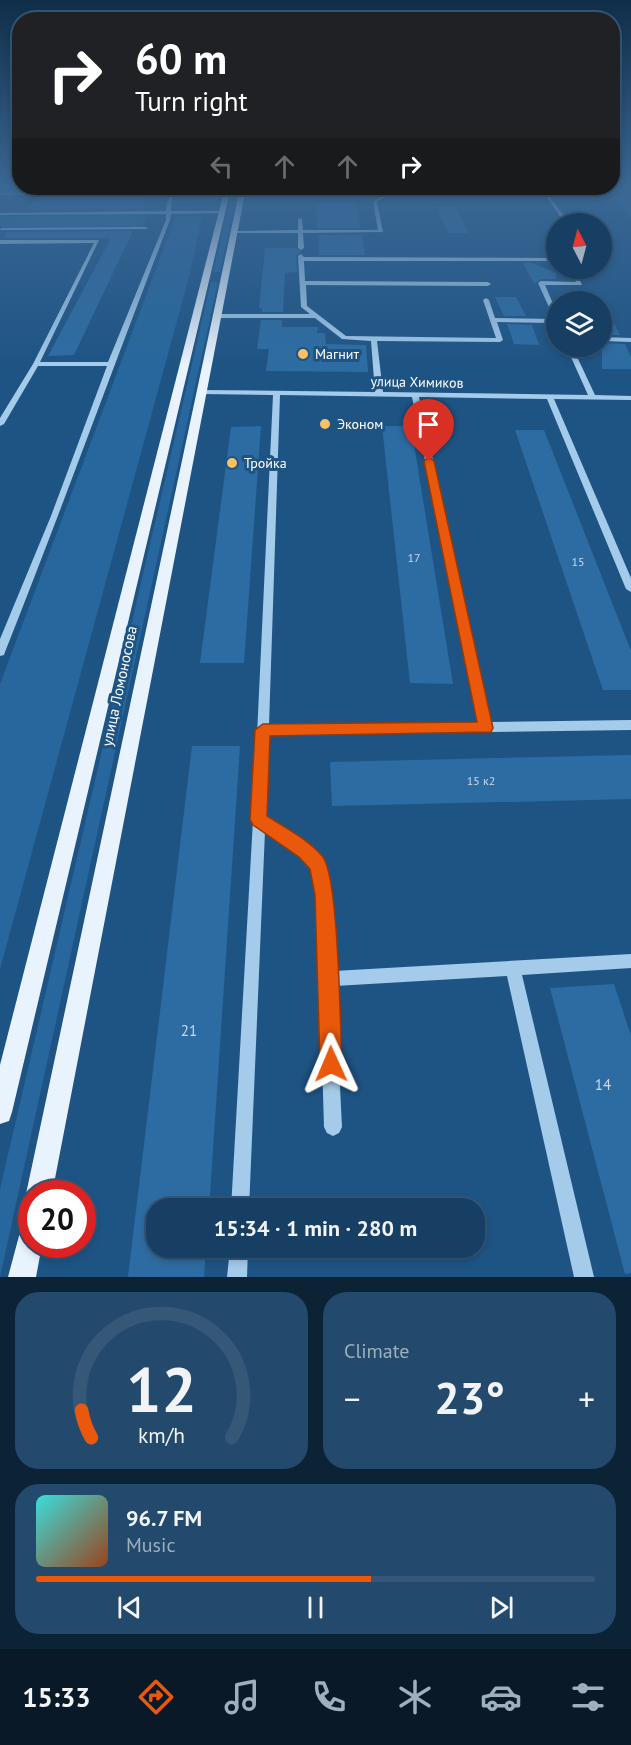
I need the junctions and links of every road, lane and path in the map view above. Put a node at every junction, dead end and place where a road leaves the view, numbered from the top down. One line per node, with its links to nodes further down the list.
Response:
1 (94, 248): 21 (street)
2 (156, 248): 22 (street)
3 (213, 248): 6 (main road, улица Ломоносова)
4 (231, 248): 7 (main road, улица Ломоносова)
5 (546, 259): 9 (street)
6 (206, 277): 7 (main road); 40 (main road, улица Ломоносова)
7 (225, 277): 13 (main road, улица Ломоносова)
8 (578, 279): 11 (street)
9 (303, 283): 10 (street); 14 (street)
10 (488, 284)
11 (546, 295)
12 (486, 300): 16 (street)
13 (217, 316): 14 (street); 23 (main road, улица Ломоносова)
14 (316, 316): 17 (street)
15 (546, 319): 16 (street)
16 (493, 320): 17 (street)
17 (374, 339): 25 (street)
18 (612, 339): 19 (street)
19 (631, 340)
20 (574, 357): 28 (street)
21 (36, 364): 22 (street); 30 (street)
22 (110, 364): 32 (street)
23 (202, 392): 24 (street, улица Химиков); 42 (main road, улица Ломоносова)
24 (277, 392): 25 (street, улица Химиков); 35 (street)
25 (380, 393): 26 (street, улица Химиков)
26 (415, 394): 27 (street, улица Химиков); 34 (street)
27 (549, 396): 28 (street, улица Химиков); 31 (street)
28 (592, 397): 29 (street, улица Химиков)
29 (631, 398)
30 (0, 424)
31 (631, 588)
32 (0, 652)
33 (631, 725): 34 (street)
34 (486, 728): 35 (street)
35 (263, 730): 36 (street)
36 (259, 820): 39 (street); 43 (street)
37 (631, 961): 38 (street)
38 (513, 968): 39 (street); 48 (street)
39 (329, 979): 41 (street)
40 (0, 1112)
41 (333, 1126)
42 (42, 1180)
43 (241, 1198)
44 (26, 1258): 46 (main road)
45 (238, 1258): 47 (street)
46 (22, 1277)
47 (237, 1277)
48 (584, 1277)

